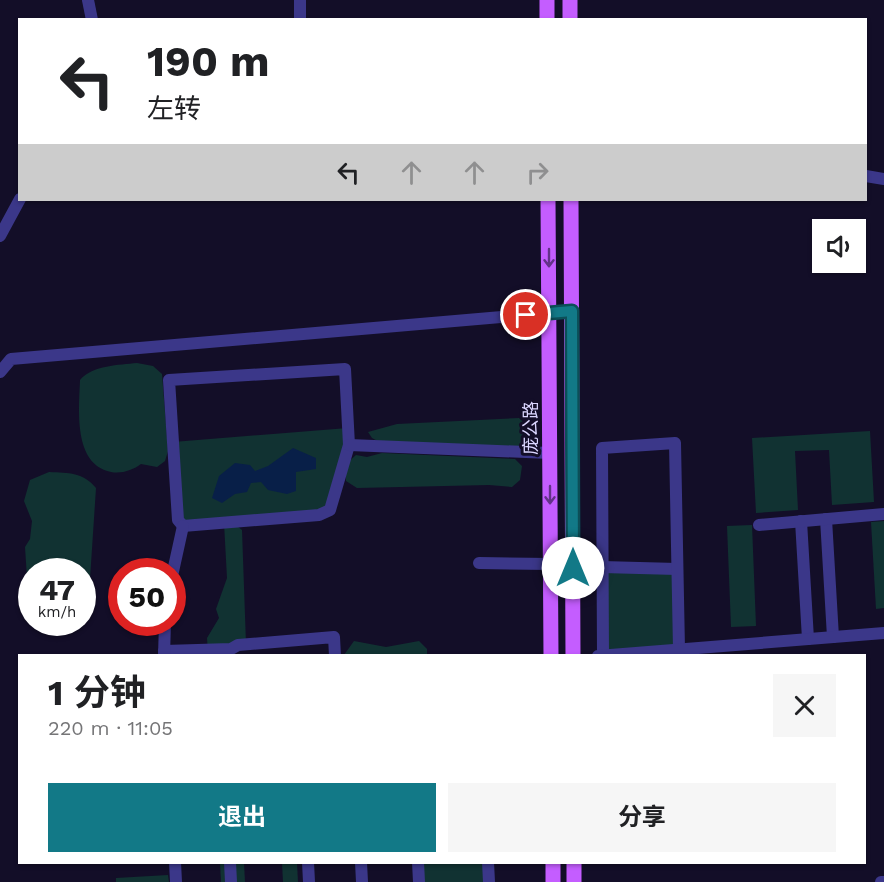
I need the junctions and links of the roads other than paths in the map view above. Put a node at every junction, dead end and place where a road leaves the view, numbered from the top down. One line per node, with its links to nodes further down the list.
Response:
1 (88, 0): 5 (street)
2 (300, 0): 6 (street)
3 (547, 0): 7 (main road)
4 (570, 0): 8 (main road)
5 (92, 18)
6 (300, 18)
7 (547, 18)
8 (570, 18)
9 (867, 176): 10 (street)
10 (884, 179)
11 (19, 201): 14 (street)
12 (548, 201): 16 (main road, 庞公路, one-way to 16)
13 (571, 201): 15 (main road)
14 (0, 236)
15 (572, 311): 16 (street); 38 (main road)
16 (549, 313): 17 (street); 19 (main road, 庞公路)
17 (0, 372)
18 (349, 445): 19 (street); 23 (street); 23 (street)
19 (550, 453): 27 (main road, 庞公路, one-way to 27)
20 (884, 514): 21 (street)
21 (826, 519): 22 (street); 32 (street)
22 (801, 521): 24 (street); 33 (street)
23 (183, 525): 25 (street)
24 (759, 525)
25 (176, 558)
26 (478, 563): 27 (street)
27 (550, 564): 37 (main road, 庞公路)
28 (602, 567): 29 (street); 29 (street); 39 (street)
29 (677, 569): 34 (street)
30 (884, 633): 32 (street)
31 (165, 636): 35 (street)
32 (833, 637): 33 (street)
33 (808, 639): 34 (street)
34 (679, 649): 40 (street)
35 (164, 653): 36 (street)
36 (335, 654)
37 (551, 654)
38 (573, 654)
39 (600, 654)
40 (613, 654)
41 (175, 864): 48 (street)
42 (230, 864): 49 (street)
43 (308, 864): 50 (street)
44 (361, 864): 51 (street)
45 (418, 864): 52 (street)
46 (488, 864): 53 (street)
47 (553, 864): 54 (main road)
48 (176, 882)
49 (231, 882)
50 (309, 882)
51 (362, 882)
52 (419, 882)
53 (489, 882)
54 (553, 882)

